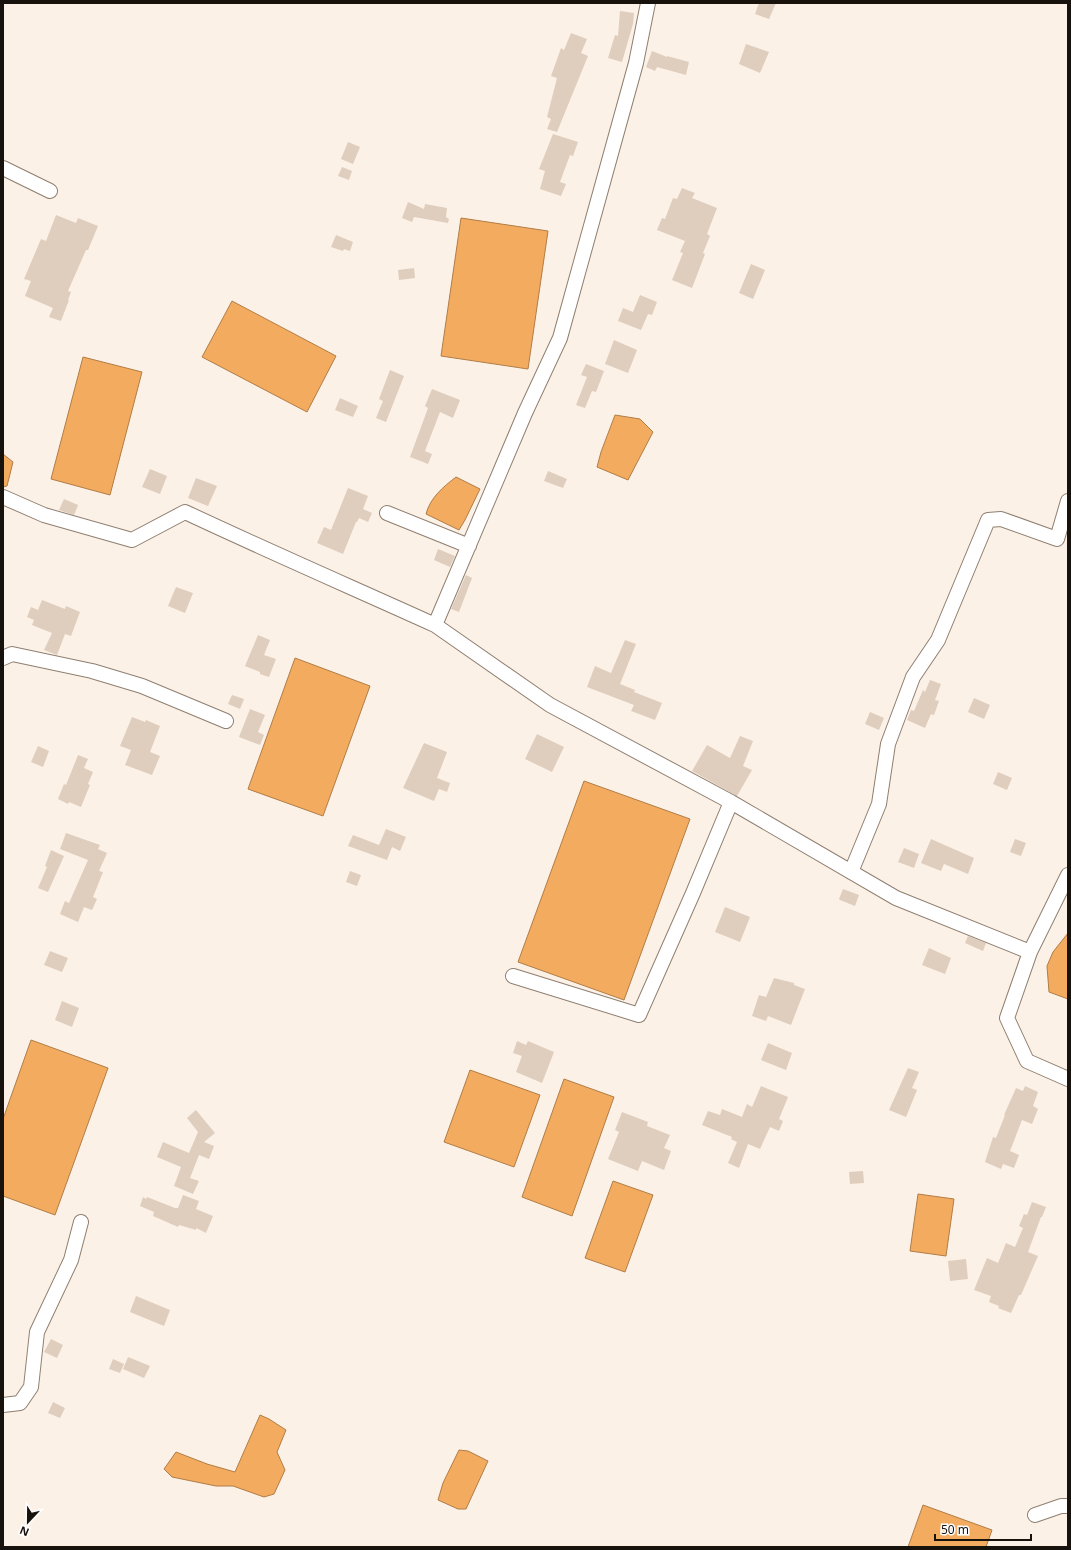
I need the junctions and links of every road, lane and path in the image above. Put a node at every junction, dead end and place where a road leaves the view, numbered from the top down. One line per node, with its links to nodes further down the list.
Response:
1 (648, 3): 7 (street)
2 (3, 168): 3 (street)
3 (50, 191)
4 (3, 497): 8 (street)
5 (1068, 501): 12 (street)
6 (387, 514): 7 (street)
7 (469, 546): 8 (street)
8 (435, 625): 11 (street)
9 (3, 658): 10 (street)
10 (226, 721)
11 (731, 802): 12 (street); 15 (street)
12 (851, 872): 14 (street)
13 (1068, 875): 14 (street)
14 (1030, 952): 16 (street)
15 (513, 976)
16 (1068, 1080)
17 (81, 1222): 18 (street)
18 (3, 1405)
19 (1068, 1506): 20 (street)
20 (1035, 1515)

